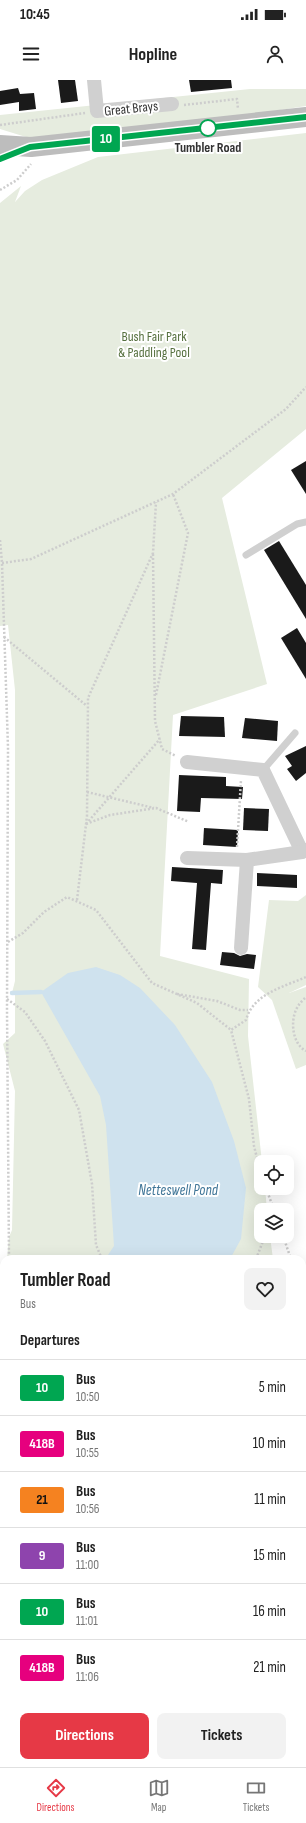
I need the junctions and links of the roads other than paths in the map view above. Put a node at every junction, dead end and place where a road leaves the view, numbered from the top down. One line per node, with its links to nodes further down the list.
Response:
1 (94, 80): 2 (street, Great Brays)
2 (172, 104)
3 (306, 117): 5 (street)
4 (0, 145): 5 (street)
5 (32, 154): 6 (street)
6 (0, 159)
7 (306, 522): 8 (lane)
8 (246, 555)
9 (295, 734): 11 (lane)
10 (187, 762): 11 (street)
11 (263, 770): 12 (street)
12 (304, 851): 14 (street)
13 (187, 858): 14 (street)
14 (242, 860): 15 (street)
15 (241, 948)

